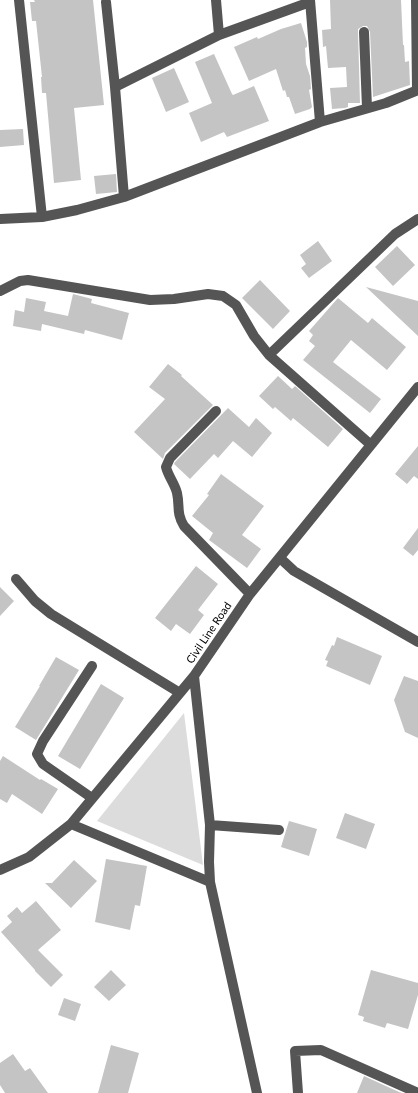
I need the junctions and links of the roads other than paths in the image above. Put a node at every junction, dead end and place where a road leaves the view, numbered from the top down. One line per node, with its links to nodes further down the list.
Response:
1 (19, 0): 13 (street)
2 (216, 0): 7 (street)
3 (416, 0): 9 (street)
4 (310, 1): 7 (street); 11 (street)
5 (106, 2): 8 (street)
6 (364, 32): 10 (street)
7 (219, 34): 8 (street)
8 (115, 87): 12 (street)
9 (418, 90): 10 (street)
10 (367, 108): 11 (street)
11 (320, 122): 12 (street)
12 (124, 197): 13 (street)
13 (42, 217): 14 (street)
14 (0, 219)
15 (418, 219): 17 (street)
16 (0, 291): 17 (street)
17 (269, 354): 20 (street)
18 (418, 387): 20 (street, Civil Line Road)
19 (216, 411): 23 (street)
20 (371, 445): 21 (street, Civil Line Road)
21 (280, 558): 23 (street, Civil Line Road); 24 (street)
22 (16, 579): 27 (street)
23 (250, 594): 26 (street, Civil Line Road)
24 (418, 642)
25 (92, 666): 28 (street)
26 (194, 676): 27 (street, Civil Line Road); 30 (street)
27 (180, 693): 28 (street, Civil Line Road)
28 (92, 798): 29 (street, Civil Line Road)
29 (71, 824): 32 (street, Civil Line Road); 33 (street)
30 (210, 825): 31 (street); 33 (street)
31 (279, 830)
32 (0, 870)
33 (210, 882): 34 (street)
34 (257, 1093)
35 (298, 1093): 36 (street)
36 (418, 1093)

